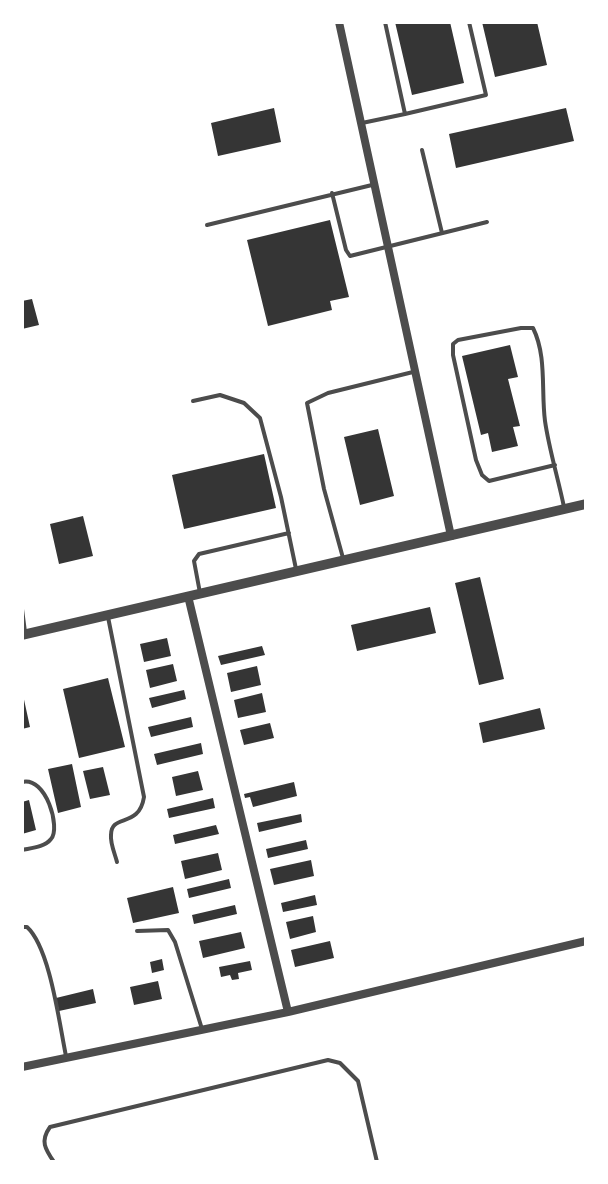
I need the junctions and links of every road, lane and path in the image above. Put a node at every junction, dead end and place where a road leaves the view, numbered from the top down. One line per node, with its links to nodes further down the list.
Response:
1 (339, 22): 5 (street)
2 (385, 22): 4 (lane)
3 (469, 22): 4 (lane)
4 (405, 114): 5 (lane)
5 (362, 124): 7 (street)
6 (422, 150): 11 (lane)
7 (375, 184): 8 (lane); 12 (street)
8 (332, 193): 10 (lane); 12 (lane)
9 (487, 222): 11 (lane)
10 (207, 225)
11 (442, 233): 12 (lane)
12 (388, 247): 13 (street)
13 (415, 372): 19 (street); 20 (lane)
14 (193, 401): 18 (lane)
15 (555, 465): 15 (lane); 17 (lane)
16 (586, 504): 17 (street)
17 (565, 509): 19 (street)
18 (289, 533): 21 (lane); 22 (lane)
19 (451, 536): 20 (street)
20 (343, 560): 21 (street)
21 (297, 571): 22 (street)
22 (200, 593): 23 (street)
23 (188, 596): 25 (street); 33 (street)
24 (22, 609): 26 (lane)
25 (107, 615): 26 (street); 29 (lane)
26 (24, 635)
27 (22, 782): 28 (lane)
28 (22, 850)
29 (117, 862)
30 (22, 927): 35 (lane)
31 (137, 931): 34 (lane)
32 (586, 941): 33 (street)
33 (288, 1012): 34 (street)
34 (202, 1029): 35 (street)
35 (67, 1057): 36 (street)
36 (22, 1067)
37 (54, 1162): 38 (lane)
38 (377, 1162)

